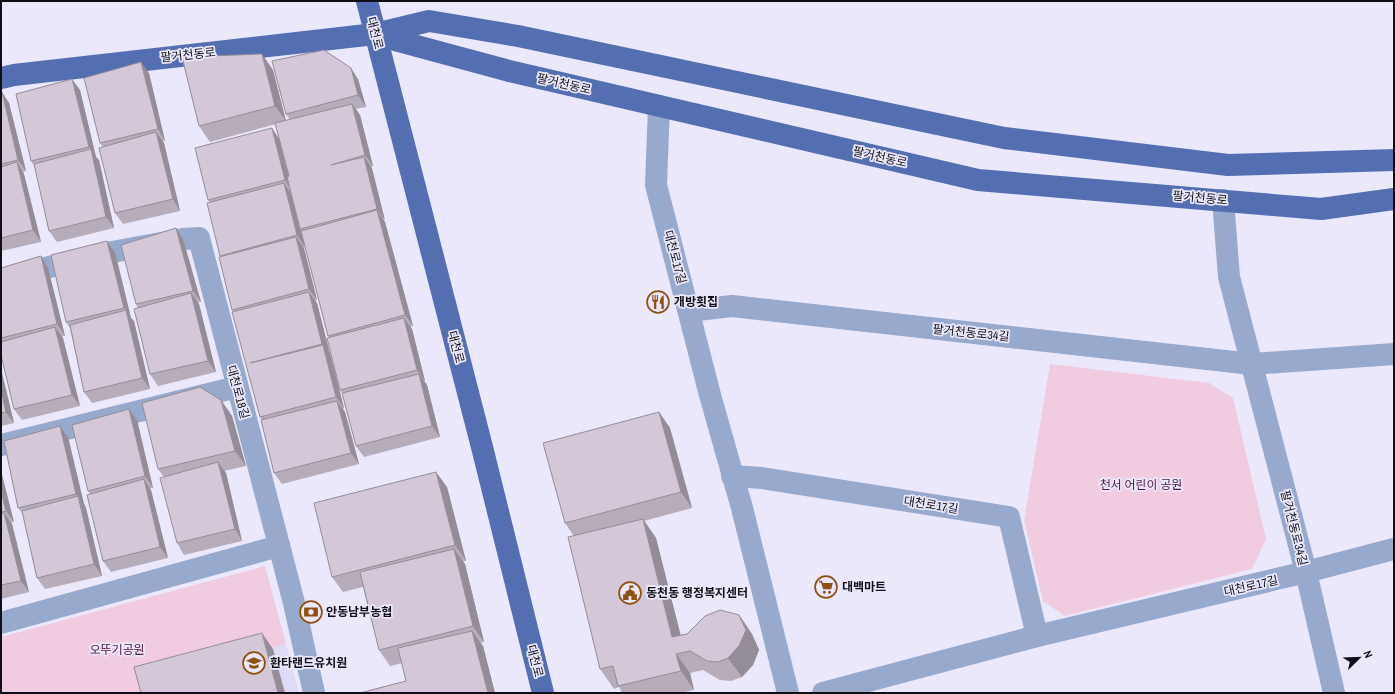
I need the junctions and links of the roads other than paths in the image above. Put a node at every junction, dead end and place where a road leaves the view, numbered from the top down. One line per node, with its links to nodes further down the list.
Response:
1 (367, 1): 2 (main road, 대천로)
2 (375, 34): 3 (main road, 팔거천동로); 4 (main road, 팔거천동로); 5 (main road, 팔거천동로); 21 (main road, 대천로)
3 (1, 78)
4 (659, 106): 7 (main road, 팔거천동로); 9 (street, 대천로17길)
5 (1394, 160)
6 (1394, 199): 7 (main road, 팔거천동로)
7 (1223, 200): 11 (street, 팔거천동로34길)
8 (1, 279): 12 (street, 대천로18길)
9 (689, 311): 11 (street, 팔거천동로34길); 14 (street, 대천로17길)
10 (1394, 354): 11 (street, 팔거천동로34길)
11 (1252, 364): 17 (street, 팔거천동로34길)
12 (237, 387): 13 (street); 15 (street, 대천로18길)
13 (1, 446)
14 (732, 476): 19 (street, 대천로17길); 22 (street, 대천로17길)
15 (279, 546): 18 (street); 20 (street, 대천로18길)
16 (1394, 549): 17 (street, 대천로17길)
17 (1306, 572): 19 (street, 대천로17길); 24 (street, 팔거천동로34길)
18 (1, 623)
19 (1037, 636): 23 (street, 대천로17길)
20 (314, 693)
21 (543, 693)
22 (788, 693)
23 (823, 693)
24 (1334, 693)

